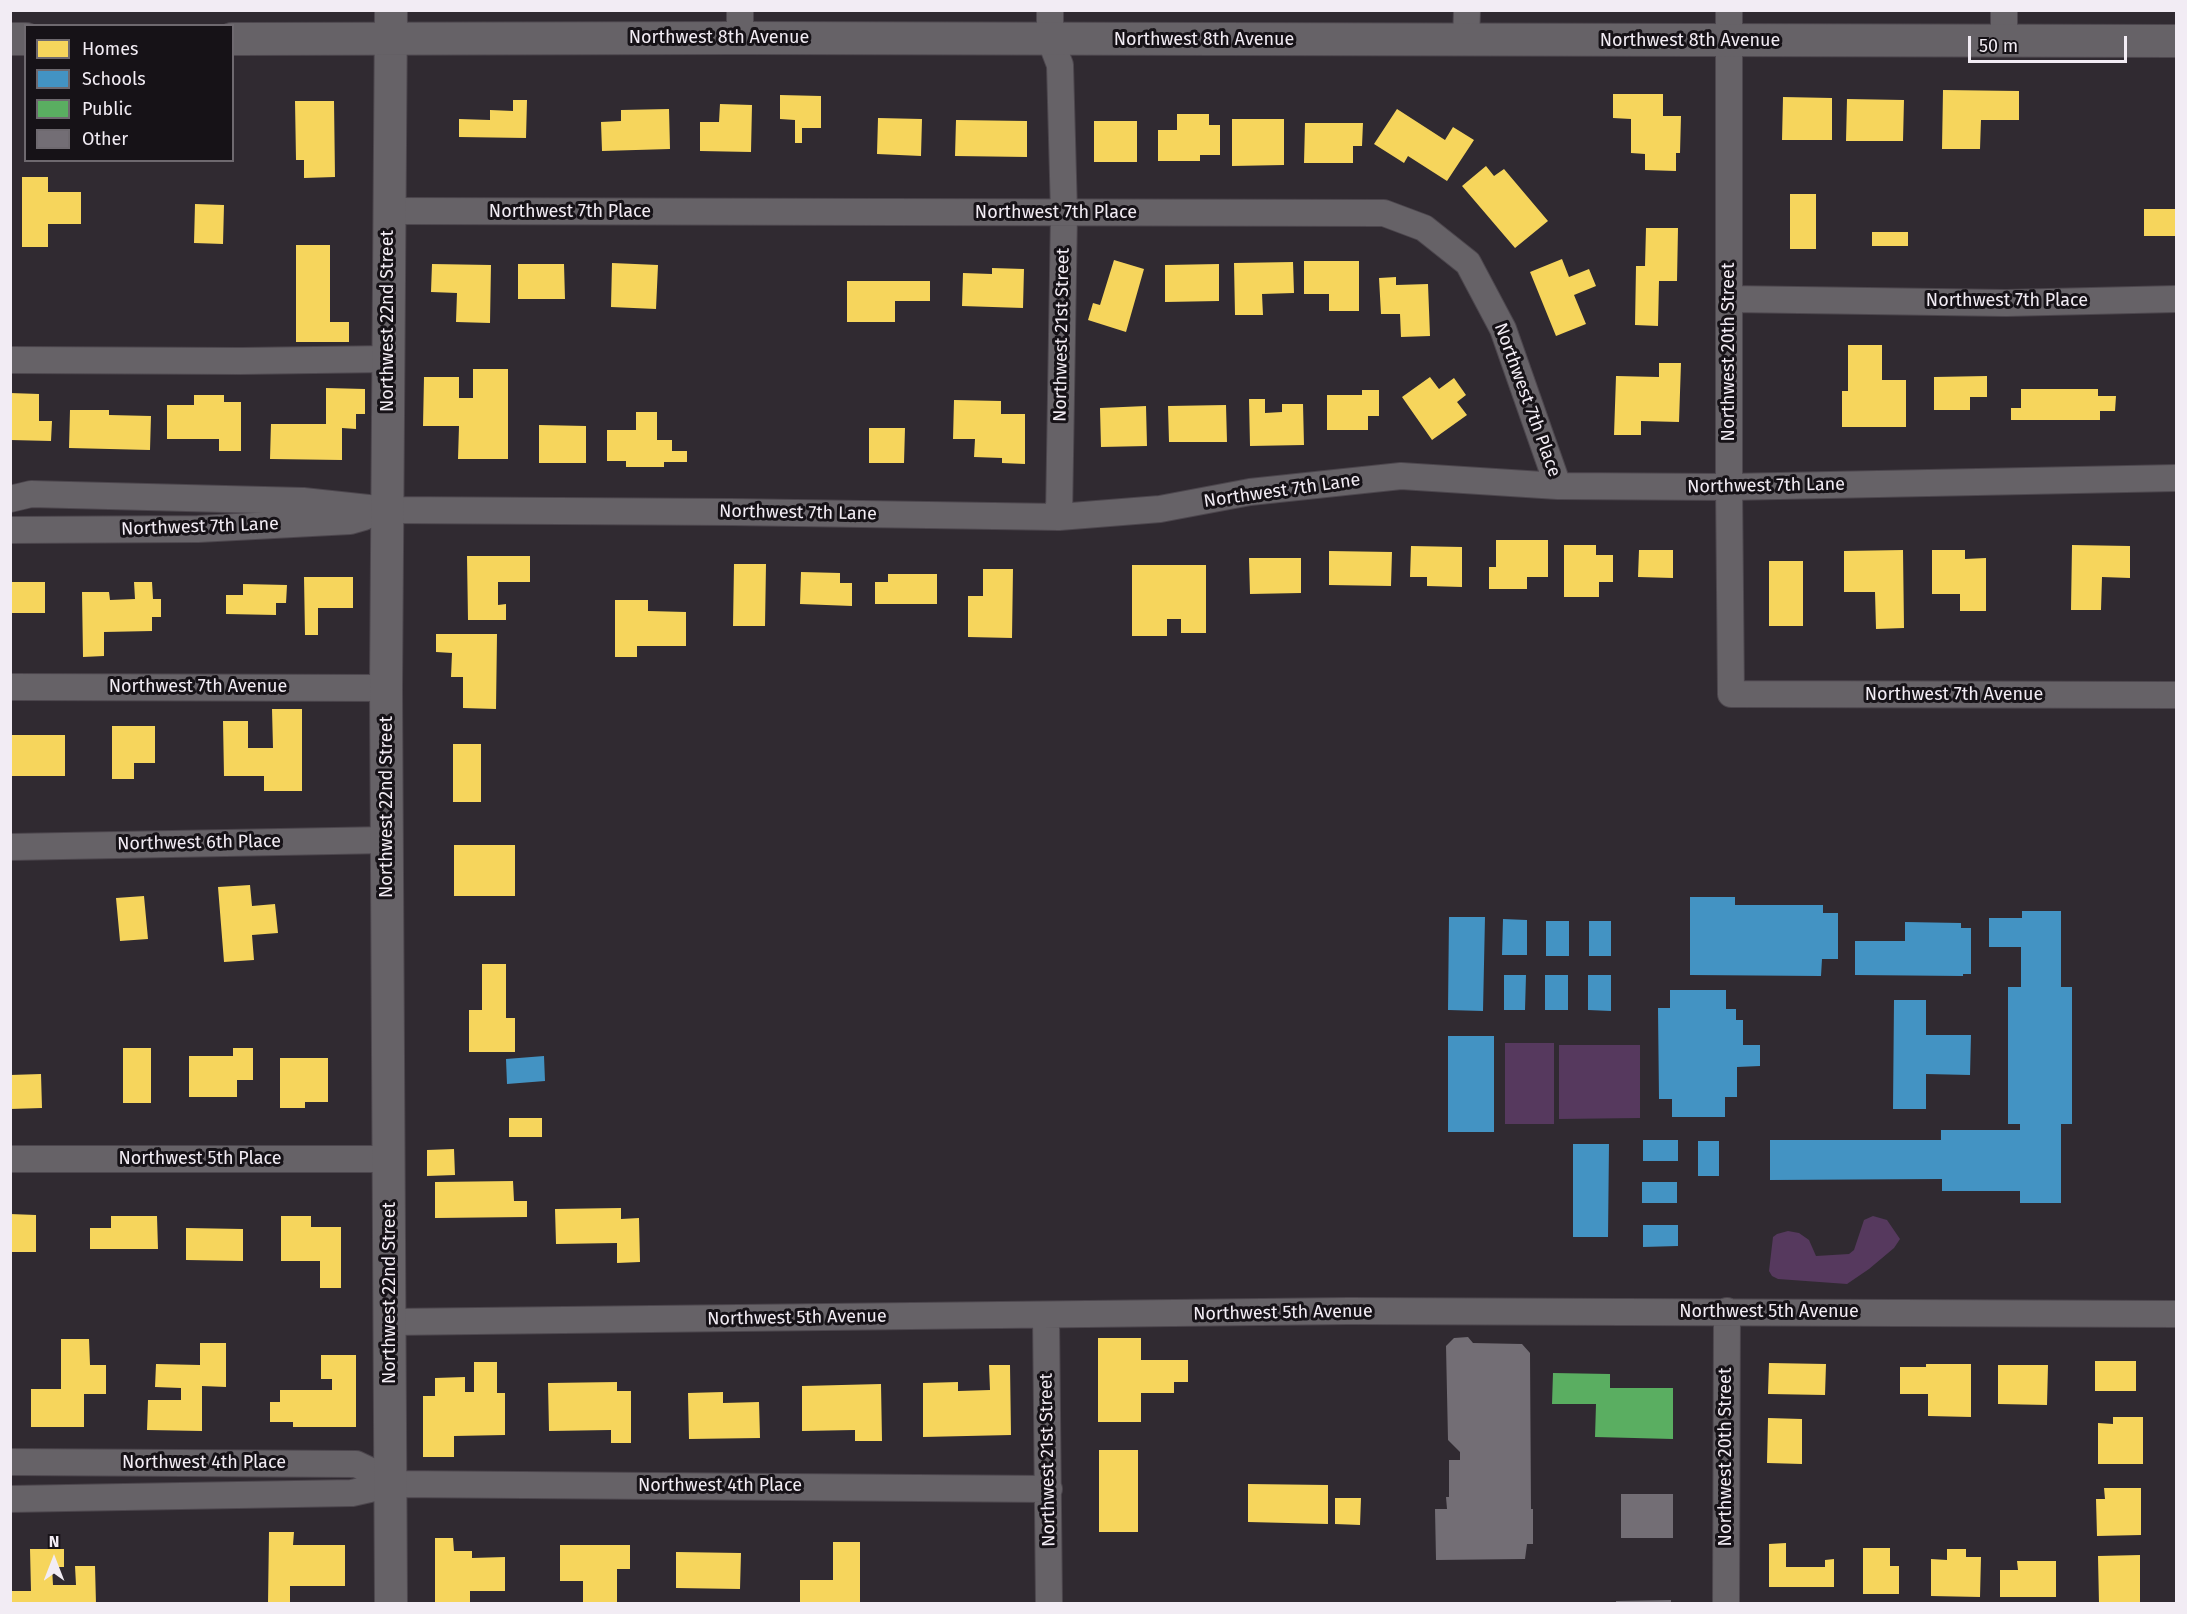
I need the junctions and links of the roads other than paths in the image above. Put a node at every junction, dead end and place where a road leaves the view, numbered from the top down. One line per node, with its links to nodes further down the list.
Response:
1 (391, 24): 2 (street, Northwest 8th Avenue); 7 (street, Northwest 8th Avenue); 9 (street, Northwest 22nd Street)
2 (740, 24): 3 (street, Northwest 8th Avenue)
3 (1050, 25): 4 (street, Northwest 8th Avenue); 10 (street, Northwest 21st Street)
4 (1467, 26): 5 (street, Northwest 8th Avenue)
5 (1729, 26): 6 (street, Northwest 8th Avenue); 11 (street, Northwest 20th Street)
6 (2004, 26): 8 (street, Northwest 8th Avenue)
7 (234, 39)
8 (2176, 41)
9 (389, 211): 10 (street, Northwest 7th Place); 13 (street, Northwest 22nd Street)
10 (1064, 213): 16 (street, Northwest 7th Place); 20 (street, Northwest 21st Street)
11 (1730, 299): 12 (street, Northwest 7th Place); 17 (street, Northwest 20th Street)
12 (2176, 299)
13 (388, 359): 14 (street); 19 (street, Northwest 22nd Street)
14 (10, 360)
15 (2176, 478): 17 (street, Northwest 7th Lane)
16 (1558, 486): 17 (street, Northwest 7th Lane); 20 (street, Northwest 7th Lane)
17 (1729, 487): 24 (street, Northwest 20th Street)
18 (10, 499): 19 (street, Northwest 7th Lane)
19 (387, 510): 20 (street, Northwest 7th Lane); 21 (street, Northwest 7th Lane); 23 (street, Northwest 22nd Street)
20 (1059, 517)
21 (10, 530)
22 (10, 687): 23 (street, Northwest 7th Avenue)
23 (386, 688): 26 (street, Northwest 22nd Street)
24 (1731, 694): 25 (street, Northwest 7th Avenue)
25 (2176, 695)
26 (387, 840): 27 (street, Northwest 6th Place); 28 (street, Northwest 22nd Street)
27 (10, 847)
28 (389, 1159): 29 (street, Northwest 5th Place); 33 (street, Northwest 22nd Street)
29 (10, 1160)
30 (1726, 1311): 31 (street, Northwest 5th Avenue); 32 (street, Northwest 5th Avenue); 40 (street, Northwest 20th Street)
31 (2176, 1314)
32 (1046, 1316): 33 (street, Northwest 5th Avenue); 36 (street, Northwest 21st Street)
33 (390, 1322): 35 (street, Northwest 22nd Street)
34 (10, 1462): 35 (street, Northwest 4th Place)
35 (392, 1484): 36 (street, Northwest 4th Place); 37 (street, Northwest 4th Place); 38 (street, Northwest 22nd Street)
36 (1049, 1489): 39 (street, Northwest 21st Street)
37 (10, 1499)
38 (391, 1604)
39 (1049, 1604)
40 (1726, 1604)

